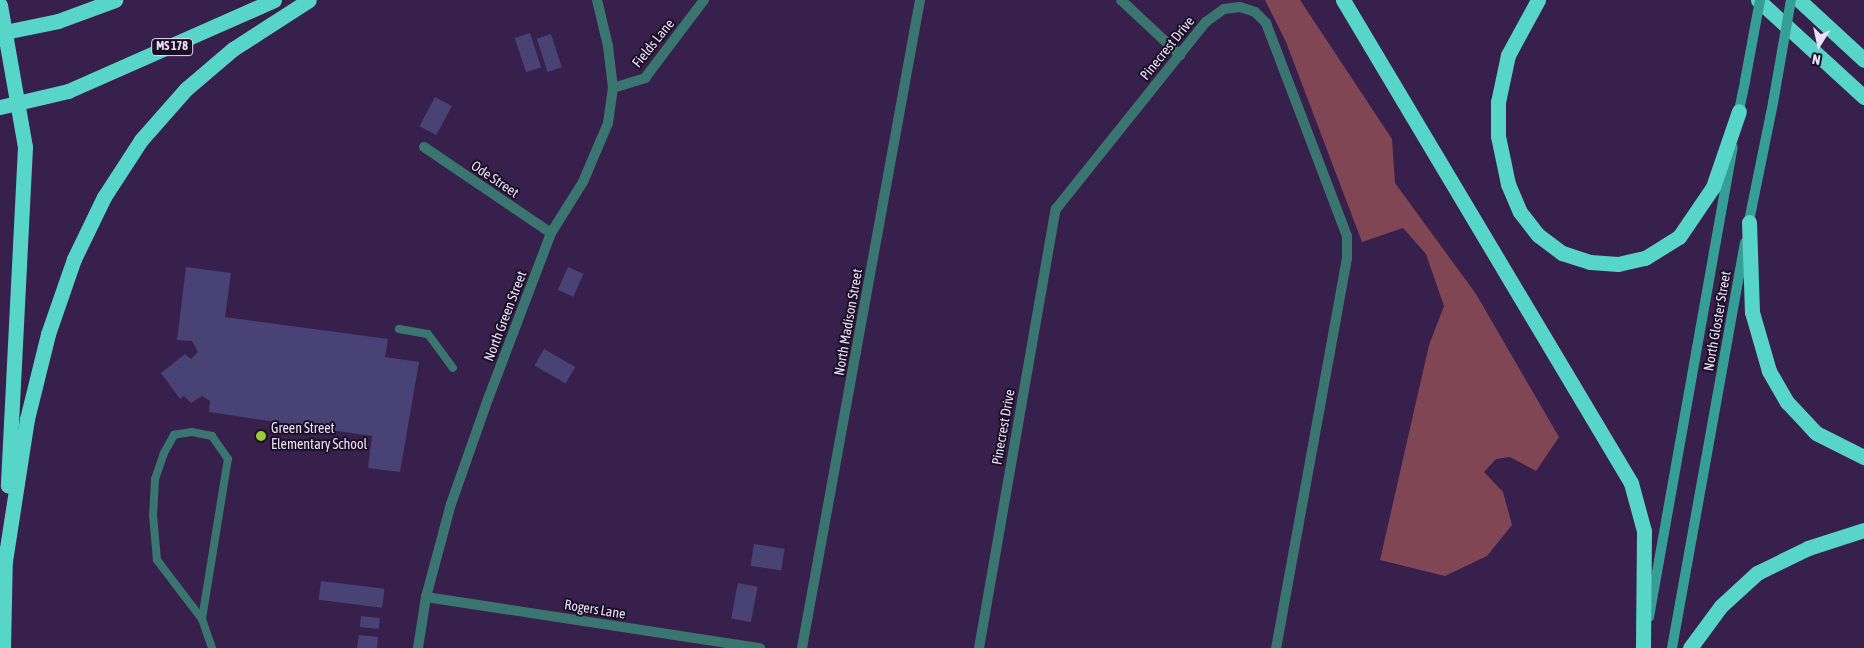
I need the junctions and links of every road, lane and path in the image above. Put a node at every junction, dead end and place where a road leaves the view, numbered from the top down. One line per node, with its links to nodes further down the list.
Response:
1 (116, 0): 14 (highway, bridge)
2 (274, 0): 19 (highway, MS 178, bridge)
3 (309, 0): 28 (highway)
4 (597, 0): 17 (street, North Green Street)
5 (704, 0): 17 (street, Fields Lane)
6 (920, 0): 35 (street, North Madison Street)
7 (1121, 0): 15 (street)
8 (1343, 0): 38 (highway)
9 (1538, 0): 20 (highway)
10 (1759, 0): 18 (highway); 20 (main road, North Gloster Street, bridge)
11 (1792, 0): 22 (main road, North Gloster Street, bridge)
12 (1799, 0): 16 (highway)
13 (0, 5): 28 (highway)
14 (0, 33)
15 (1180, 55): 36 (street, Pinecrest Drive); 37 (street, Pinecrest Drive)
16 (1864, 60)
17 (613, 88): 23 (street, North Green Street)
18 (1864, 97)
19 (0, 107)
20 (1739, 112): 38 (main road, North Gloster Street)
21 (424, 147): 23 (street, Ode Street)
22 (1749, 222): 26 (highway); 39 (main road, North Gloster Street)
23 (551, 233): 29 (street, North Green Street)
24 (399, 329): 25 (lane)
25 (453, 368)
26 (1864, 457)
27 (1864, 530): 40 (highway)
28 (5, 561): 31 (highway)
29 (426, 597): 33 (street, North Green Street); 34 (street, Rogers Lane)
30 (202, 619): 30 (lane); 32 (lane)
31 (3, 648)
32 (212, 648)
33 (418, 648)
34 (760, 648)
35 (802, 648)
36 (979, 648)
37 (1276, 648)
38 (1643, 648)
39 (1672, 648)
40 (1690, 648)

